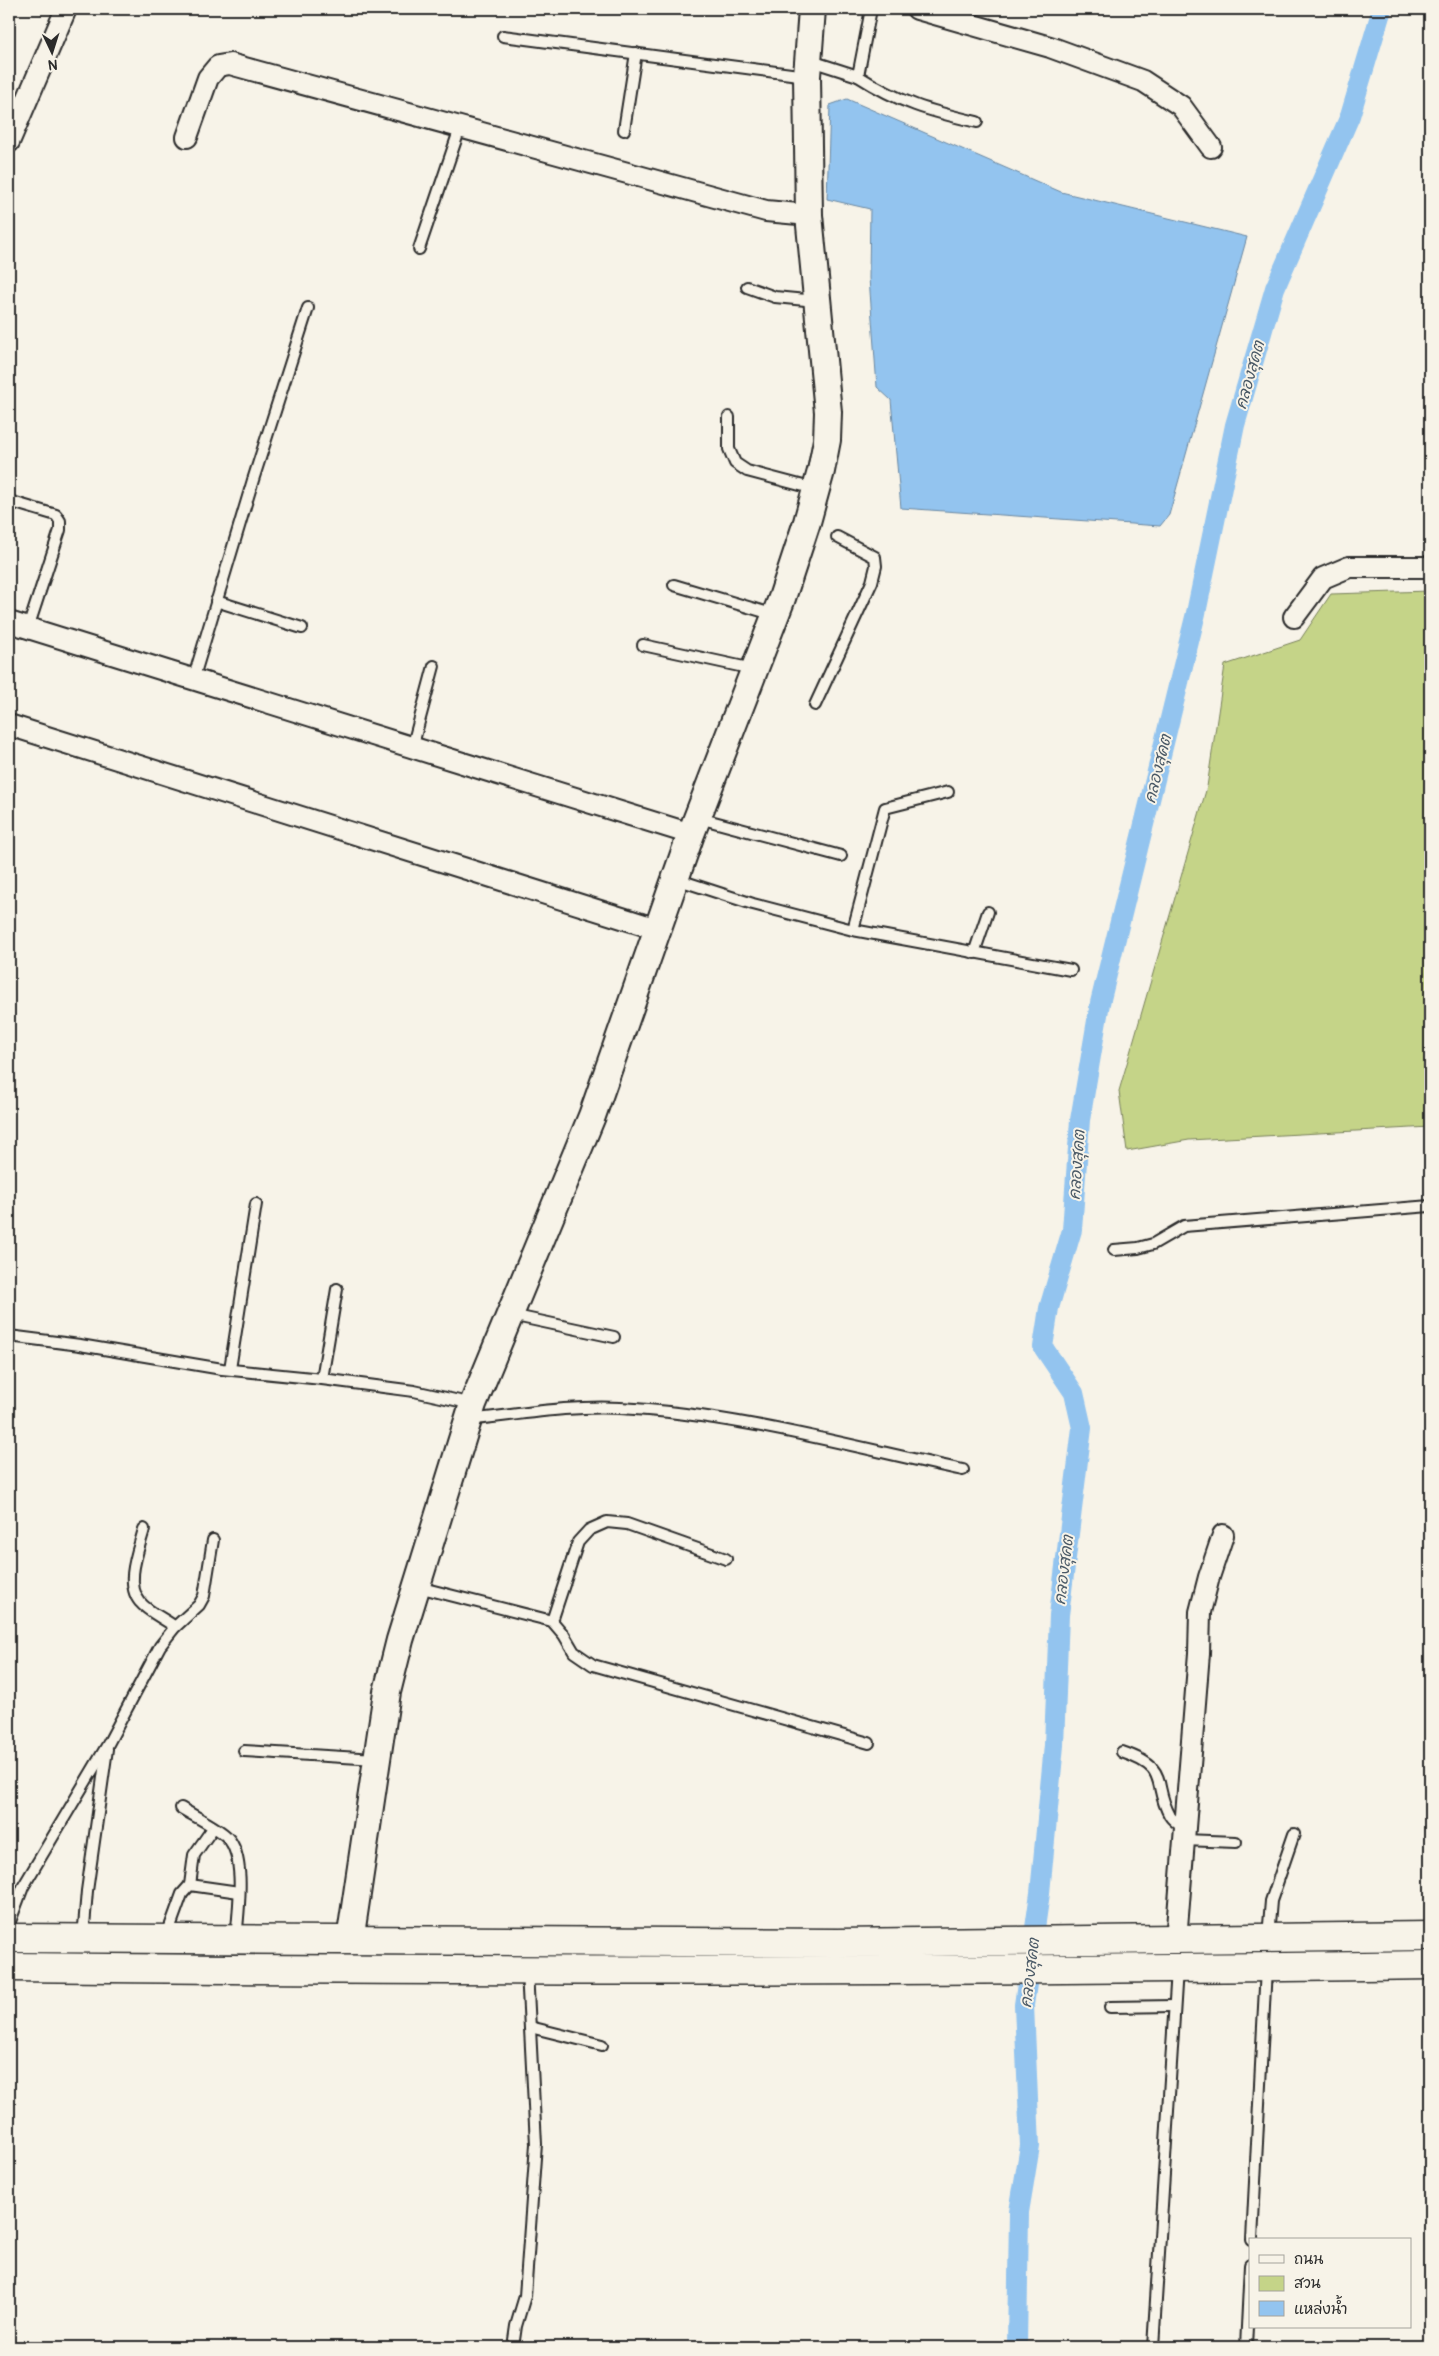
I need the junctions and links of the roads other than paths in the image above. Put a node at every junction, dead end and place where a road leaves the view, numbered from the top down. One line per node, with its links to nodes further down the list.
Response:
1 (66, 9): 13 (street)
2 (812, 9): 7 (street)
3 (871, 9): 8 (lane)
4 (917, 9): 14 (street)
5 (503, 36): 6 (lane)
6 (636, 53): 7 (lane); 11 (lane)
7 (807, 68): 8 (lane); 15 (street)
8 (858, 76): 9 (lane)
9 (977, 122)
10 (460, 128): 12 (street); 15 (street); 16 (lane)
11 (624, 130)
12 (187, 136)
13 (9, 142)
14 (1212, 147)
15 (809, 215): 18 (street)
16 (419, 249)
17 (747, 287): 18 (lane)
18 (817, 301): 21 (street)
19 (308, 308): 26 (lane)
20 (729, 418): 21 (lane)
21 (816, 489): 27 (street)
22 (9, 501): 30 (lane)
23 (837, 537): 36 (lane)
24 (1430, 567): 28 (street)
25 (674, 585): 27 (lane)
26 (216, 601): 31 (lane); 35 (lane)
27 (776, 615): 34 (street)
28 (1294, 617)
29 (9, 622): 30 (street)
30 (28, 628): 35 (street)
31 (302, 628)
32 (643, 645): 34 (lane)
33 (434, 666): 38 (lane)
34 (756, 670): 40 (street)
35 (193, 680): 38 (street)
36 (815, 705)
37 (9, 725): 44 (street)
38 (412, 748): 40 (street)
39 (948, 792): 45 (lane)
40 (694, 826): 41 (lane); 42 (street)
41 (841, 856)
42 (675, 879): 44 (street); 45 (lane)
43 (988, 912): 46 (lane)
44 (657, 929): 52 (street)
45 (853, 930): 46 (lane)
46 (974, 953): 47 (lane)
47 (1071, 970)
48 (256, 1204): 55 (lane)
49 (1430, 1206): 50 (lane)
50 (1114, 1250)
51 (338, 1289): 56 (lane)
52 (511, 1315): 54 (lane); 57 (street)
53 (9, 1336): 55 (lane)
54 (614, 1337)
55 (230, 1369): 56 (lane)
56 (322, 1379): 57 (lane)
57 (471, 1412): 58 (lane); 63 (street)
58 (963, 1470)
59 (144, 1529): 65 (lane)
60 (1224, 1535): 73 (street)
61 (214, 1540): 65 (lane)
62 (726, 1559): 64 (lane)
63 (417, 1586): 64 (lane); 70 (street)
64 (552, 1621): 66 (lane)
65 (176, 1627): 67 (lane)
66 (869, 1743)
67 (108, 1744): 78 (lane); 82 (lane)
68 (244, 1751): 70 (lane)
69 (1122, 1752): 73 (lane)
70 (378, 1760): 86 (street)
71 (180, 1808): 72 (lane)
72 (213, 1828): 76 (lane); 77 (lane)
73 (1184, 1834): 75 (lane); 84 (street)
74 (1294, 1834): 81 (lane)
75 (1236, 1842)
76 (190, 1885): 77 (lane); 83 (lane)
77 (239, 1892): 85 (lane)
78 (9, 1924)
79 (1430, 1936): 81 (main road)
80 (9, 1938): 82 (main road)
81 (1268, 1938): 84 (main road)
82 (83, 1939): 83 (main road)
83 (166, 1940): 85 (main road)
84 (1176, 1940): 86 (main road)
85 (236, 1941): 86 (main road)
86 (350, 1941): 91 (main road)
87 (1430, 1965): 89 (main road)
88 (9, 1967): 91 (main road)
89 (1266, 1967): 90 (main road); 97 (lane)
90 (1177, 1969): 92 (main road); 93 (lane)
91 (347, 1971): 92 (main road)
92 (527, 1971): 95 (lane)
93 (1174, 2006): 94 (lane); 100 (lane)
94 (1110, 2007)
95 (530, 2027): 96 (lane); 99 (lane)
96 (602, 2045)
97 (1252, 2238)
98 (1249, 2286): 101 (lane)
99 (513, 2347)
100 (1153, 2347)
101 (1246, 2347)

